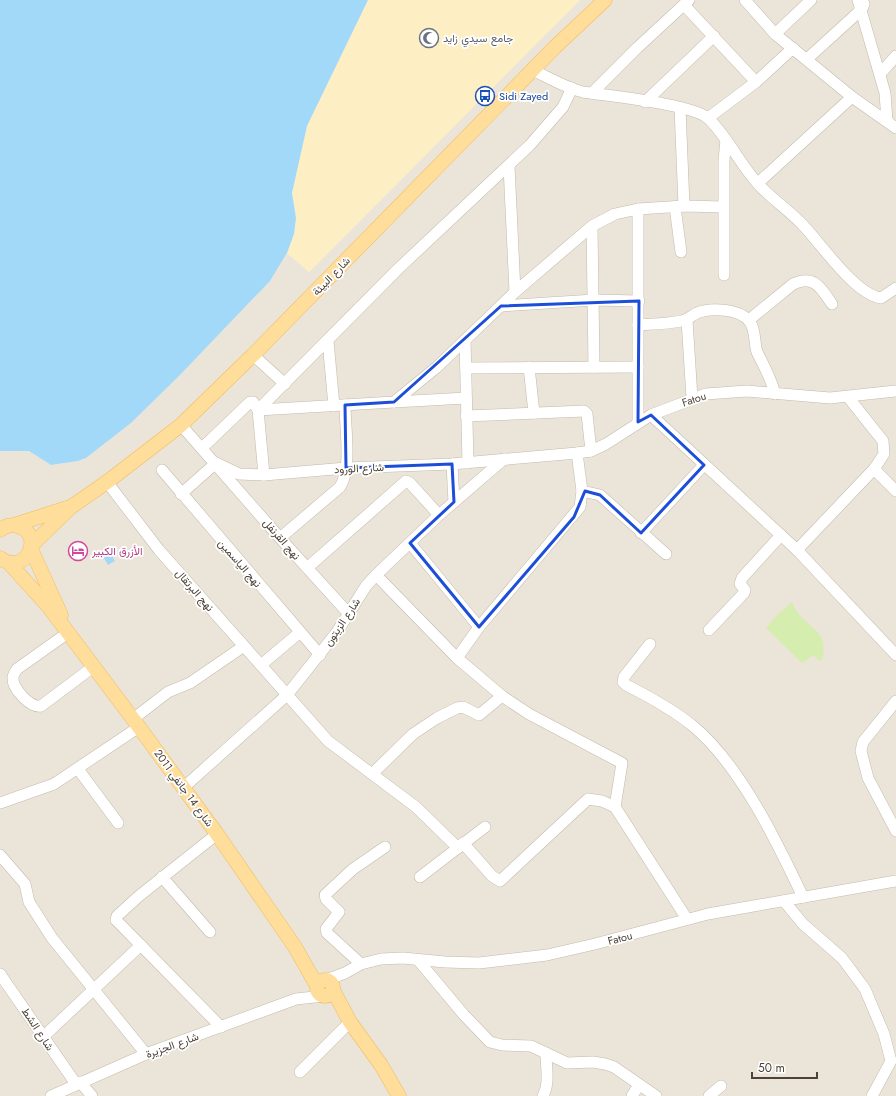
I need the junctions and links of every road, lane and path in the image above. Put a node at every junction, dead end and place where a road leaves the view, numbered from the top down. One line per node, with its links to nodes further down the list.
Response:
1 (598, 0): 7 (main road)
2 (605, 0): 7 (main road)
3 (811, 0): 8 (street)
4 (747, 1): 8 (street)
5 (686, 3): 9 (street); 17 (street)
6 (862, 3): 12 (street); 14 (street)
7 (575, 28): 13 (main road, شارع البيئة)
8 (775, 34): 10 (street)
9 (714, 36): 15 (street); 19 (street)
10 (793, 48): 12 (street); 15 (street)
11 (896, 56): 14 (street)
12 (808, 60): 18 (street)
13 (533, 70): 16 (street); 44 (main road, شارع البيئة)
14 (880, 74): 22 (street)
15 (756, 82): 21 (street)
16 (572, 88): 17 (street); 25 (street)
17 (592, 93): 19 (street)
18 (852, 97): 22 (street); 26 (street)
19 (645, 102): 20 (street)
20 (680, 108): 21 (street); 27 (street)
21 (708, 118): 24 (street)
22 (887, 121): 23 (street)
23 (896, 128)
24 (726, 140): 26 (street); 28 (street)
25 (509, 166): 34 (street); 43 (street)
26 (758, 183): 33 (street)
27 (680, 207): 28 (street); 29 (street); 31 (street)
28 (723, 208): 32 (street)
29 (638, 209): 30 (street); 36 (street)
30 (592, 226): 34 (street); 35 (street)
31 (681, 252)
32 (724, 274)
33 (896, 288)
34 (515, 292): 38 (street)
35 (594, 300): 36 (street); 38 (street); 46 (street)
36 (638, 301): 41 (street)
37 (832, 304): 40 (street)
38 (501, 306): 42 (street)
39 (687, 320): 40 (street); 41 (street); 54 (street)
40 (749, 320): 51 (street)
41 (638, 325): 47 (street)
42 (464, 340): 48 (street); 55 (street)
43 (328, 341): 49 (street); 56 (street)
44 (253, 355): 49 (street); 62 (main road, شارع البيئة)
45 (530, 367): 46 (street); 48 (street); 58 (street)
46 (594, 367): 47 (street)
47 (638, 367): 61 (street)
48 (466, 368): 53 (street)
49 (284, 384): 57 (street)
50 (896, 391): 52 (street, Fatou)
51 (775, 394): 52 (street, Fatou); 54 (street, Fatou)
52 (848, 397): 72 (street)
53 (466, 398): 55 (street); 60 (street)
54 (692, 398): 59 (street, Fatou)
55 (394, 402): 56 (street)
56 (339, 405): 57 (street); 71 (street)
57 (258, 410): 63 (street); 74 (street)
58 (534, 413): 60 (street); 64 (street)
59 (651, 415): 61 (street, Fatou); 70 (street)
60 (466, 416): 68 (street)
61 (638, 423): 64 (street, Fatou)
62 (181, 425): 63 (street, نهج القرنفل); 75 (main road, شارع البيئة)
63 (202, 448): 67 (street, نهج القرنفل)
64 (591, 451): 65 (street, Fatou)
65 (577, 453): 66 (street, Fatou); 76 (street)
66 (504, 459): 68 (street, شارع الورود); 79 (street, شارع الزيتون)
67 (216, 463): 74 (street, شارع الورود); 78 (street); 86 (street, نهج القرنفل)
68 (468, 463): 69 (street, شارع الورود)
69 (452, 464): 71 (street, شارع الورود); 79 (street)
70 (704, 465): 84 (street); 85 (street)
71 (346, 468): 74 (street, شارع الورود); 86 (street)
72 (874, 469): 77 (street); 89 (street)
73 (162, 470): 78 (street, نهج الياسمين)
74 (264, 475)
75 (107, 482): 80 (main road, شارع البيئة); 100 (street, نهج البرتقال)
76 (582, 491): 84 (street); 95 (street)
77 (896, 491)
78 (181, 494): 98 (street, نهج الياسمين)
79 (454, 502): 81 (street, شارع الزيتون)
80 (71, 507): 82 (main road, شارع البيئة); 88 (main road, شارع البيئة)
81 (439, 515): 87 (street, شارع الزيتون); 92 (street)
82 (14, 525): 83 (main road, شارع البيئة); 88 (main road, شارع 14 جانفي 2011)
83 (0, 530)
84 (640, 533): 90 (street)
85 (781, 535): 89 (street); 96 (street)
86 (280, 538): 92 (street, نهج القرنفل)
87 (410, 543): 93 (street, شارع الزيتون); 95 (street)
88 (31, 547): 91 (main road, شارع البيئة); 97 (main road, شارع 14 جانفي 2011)
89 (797, 550): 102 (street)
90 (666, 554)
91 (4, 561): 97 (main road, شارع 14 جانفي 2011)
92 (307, 568): 94 (street, نهج القرنفل)
93 (376, 575): 94 (street, شارع الزيتون); 103 (street)
94 (349, 614): 101 (street, شارع الزيتون)
95 (480, 627): 103 (street)
96 (709, 630)
97 (69, 632): 105 (main road, شارع 14 جانفي 2011); 105 (street)
98 (299, 632): 101 (street, نهج الياسمين); 104 (street)
99 (650, 644): 125 (street)
100 (244, 646): 104 (street, نهج البرتقال); 109 (street)
101 (320, 655): 106 (street, شارع الزيتون)
102 (896, 655)
103 (457, 658): 107 (street)
104 (261, 665): 106 (street, نهج البرتقال)
105 (93, 667): 109 (main road, شارع 14 جانفي 2011)
106 (287, 695): 111 (street, نهج البرتقال); 112 (street, شارع الزيتون)
107 (502, 696): 111 (street); 114 (street)
108 (894, 708): 117 (street)
109 (136, 723): 110 (street); 112 (main road, شارع 14 جانفي 2011)
110 (78, 769): 113 (street); 115 (street)
111 (372, 774): 119 (street, نهج البرتقال)
112 (183, 788): 118 (main road, شارع 14 جانفي 2011)
113 (0, 803)
114 (615, 807): 119 (street, نهج البرتقال); 127 (street)
115 (118, 823)
116 (484, 827): 119 (street)
117 (896, 831)
118 (217, 834): 123 (street); 134 (main road, شارع 14 جانفي 2011)
119 (461, 846): 122 (street)
120 (385, 847): 131 (street)
121 (0, 855): 135 (street)
122 (420, 876)
123 (162, 877): 128 (street); 129 (street)
124 (896, 881): 125 (street, Fatou)
125 (803, 897): 126 (street, Fatou)
126 (784, 901): 127 (street, Fatou); 138 (street)
127 (687, 919): 130 (street, Fatou)
128 (210, 932)
129 (141, 944): 135 (street); 137 (street)
130 (418, 960): 131 (street, Fatou); 141 (street)
131 (361, 964): 134 (street, Fatou)
132 (0, 974): 133 (street, شارع الشط)
133 (4, 986): 139 (street, شارع الشط)
134 (325, 988): 136 (main road, شارع 14 جانفي 2011); 137 (street, شارع الجزيرة)
135 (94, 990): 139 (street); 142 (street)
136 (350, 1022): 144 (street); 150 (main road, شارع 14 جانفي 2011)
137 (221, 1027): 142 (street, شارع الجزيرة)
138 (884, 1034): 140 (street); 143 (street)
139 (43, 1037): 145 (street, شارع الشط)
140 (896, 1039)
141 (546, 1053): 146 (street); 151 (street)
142 (146, 1054): 145 (street, شارع الجزيرة)
143 (893, 1057): 155 (street)
144 (300, 1072)
145 (78, 1083): 148 (street, شارع الجزيرة); 149 (street, شارع الشط)
146 (639, 1085): 152 (street); 153 (street)
147 (720, 1086): 154 (street)
148 (51, 1096)
149 (92, 1096)
150 (399, 1096)
151 (543, 1096)
152 (632, 1096)
153 (656, 1096)
154 (708, 1096)
155 (872, 1096)

